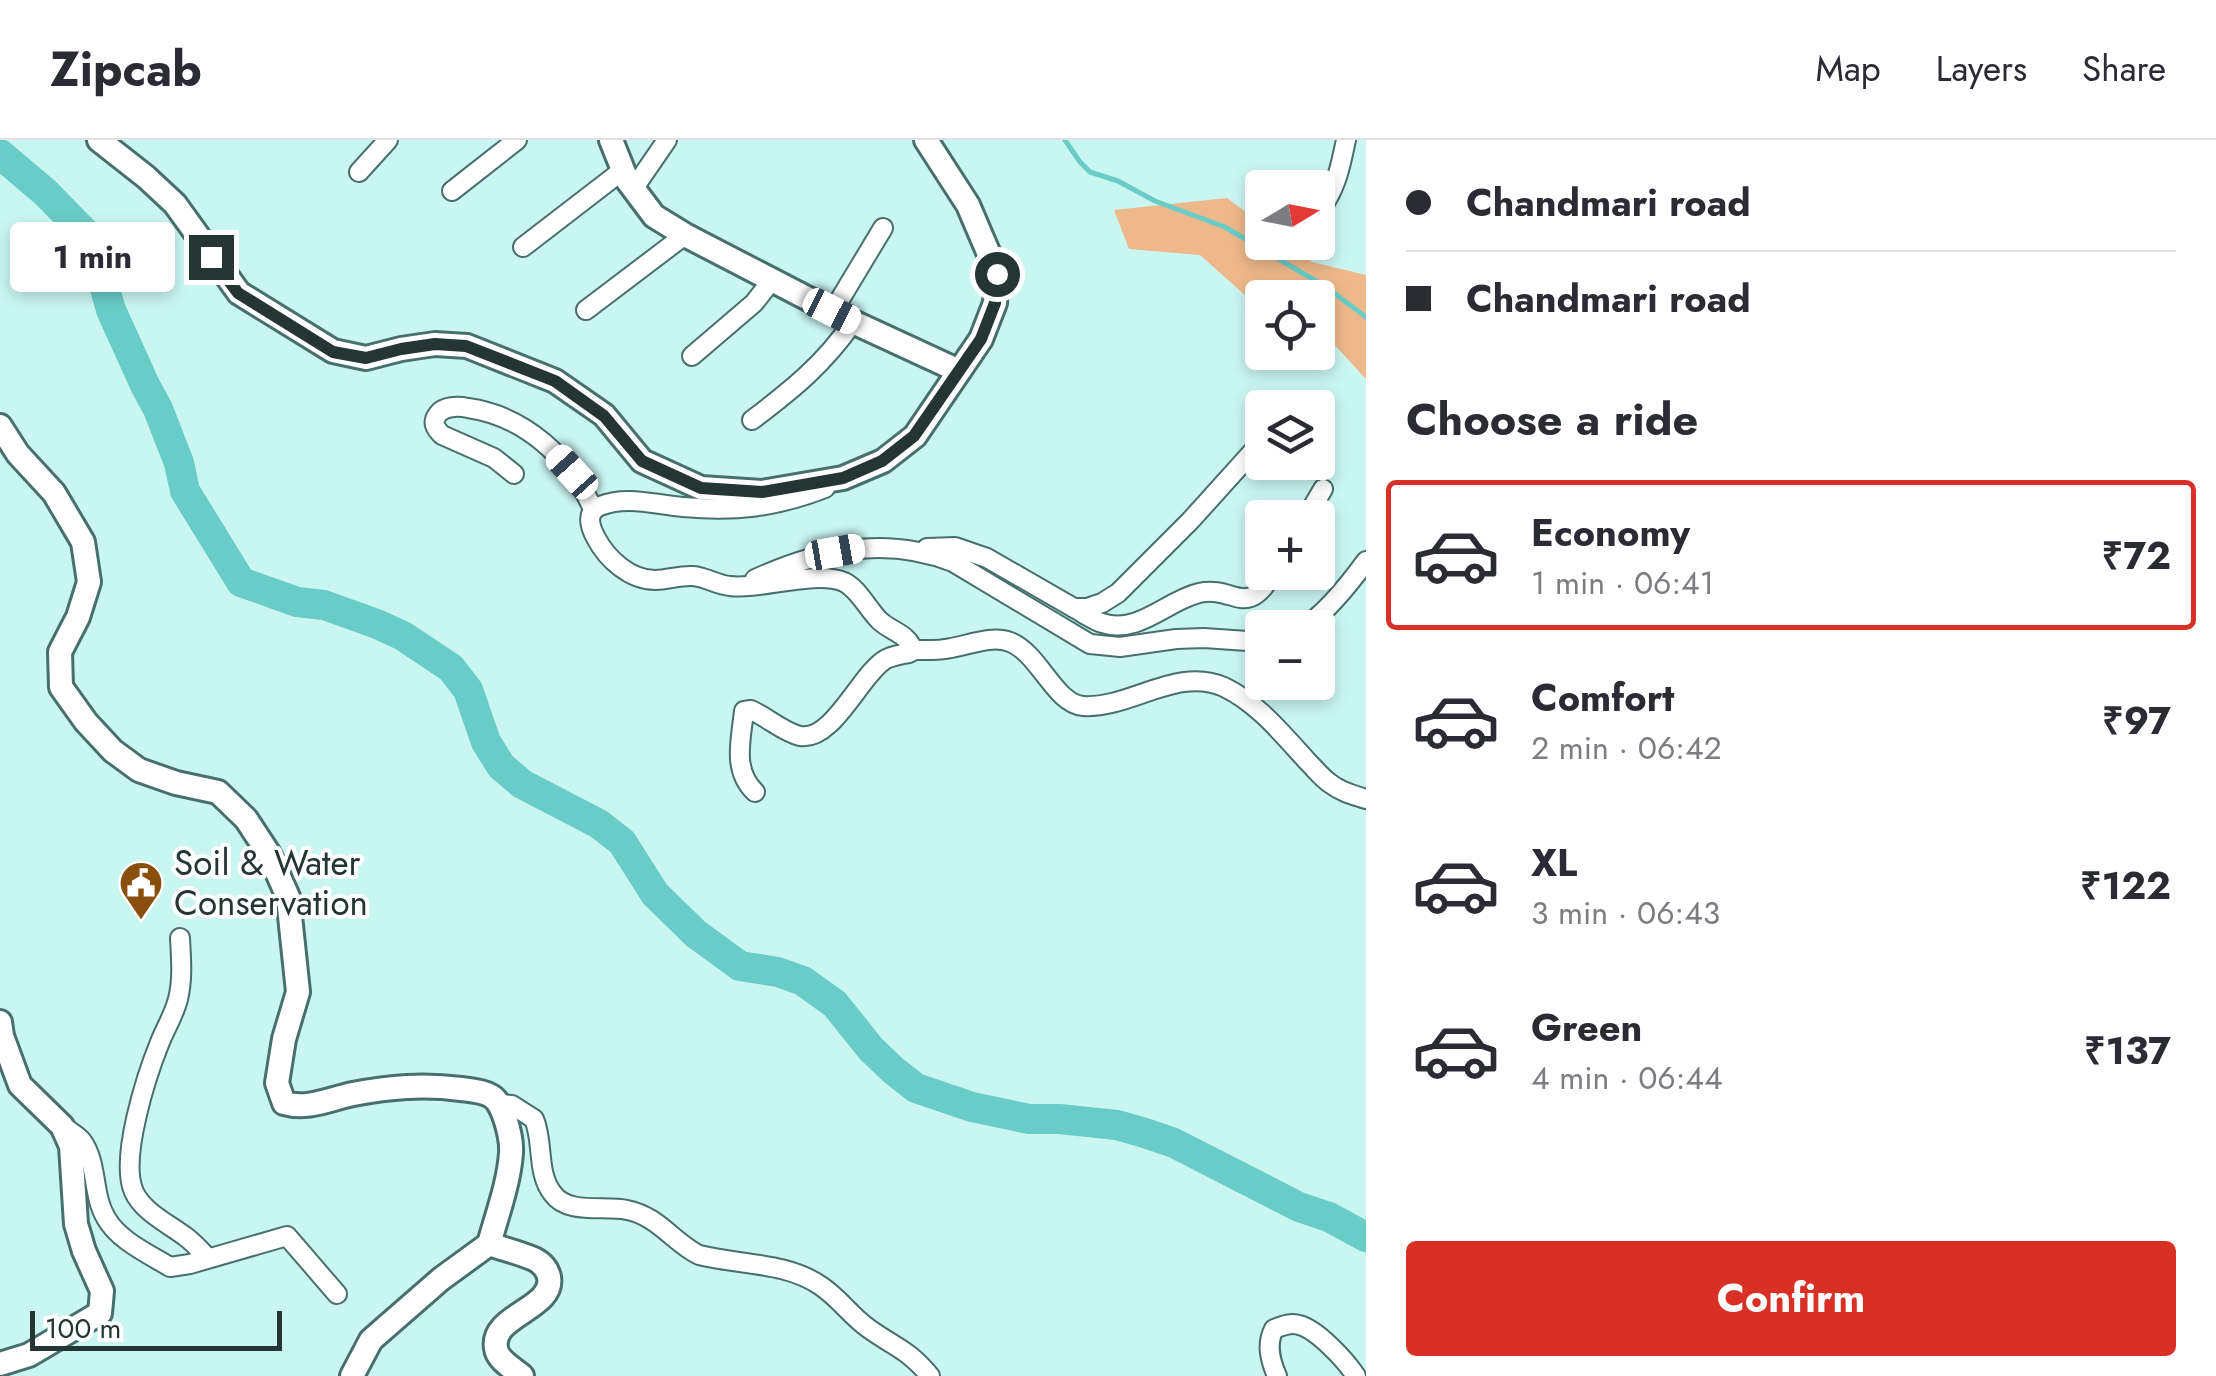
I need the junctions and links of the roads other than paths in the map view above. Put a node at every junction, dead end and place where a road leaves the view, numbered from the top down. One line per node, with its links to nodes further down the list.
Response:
1 (99, 140): 24 (main road)
2 (388, 140): 8 (street)
3 (517, 140): 11 (street)
4 (611, 140): 9 (main road)
5 (667, 140): 9 (street)
6 (926, 140): 19 (main road)
7 (1346, 140): 10 (street)
8 (359, 172)
9 (628, 179): 13 (main road); 14 (street)
10 (1335, 183)
11 (452, 191)
12 (883, 228): 17 (street)
13 (685, 235): 15 (main road); 16 (street)
14 (523, 247)
15 (772, 280): 17 (main road); 18 (street)
16 (586, 310)
17 (843, 316): 19 (main road); 20 (street)
18 (692, 356)
19 (959, 371): 24 (main road)
20 (752, 420)
21 (0, 426): 40 (main road)
22 (1245, 460): 32 (street)
23 (514, 474): 27 (street)
24 (843, 478): 27 (street)
25 (1323, 489): 26 (street)
26 (1317, 500)
27 (593, 509): 30 (street)
28 (896, 548): 30 (street); 32 (street); 34 (street)
29 (1366, 562): 33 (street)
30 (741, 585): 35 (street)
31 (1260, 590): 32 (street)
32 (1074, 608)
33 (1321, 610)
34 (1245, 641)
35 (912, 650): 36 (street); 37 (street)
36 (756, 792)
37 (1366, 798)
38 (180, 938): 43 (street)
39 (0, 1022): 41 (main road)
40 (499, 1104): 42 (main road); 48 (street)
41 (62, 1126): 43 (street); 45 (main road)
42 (490, 1244): 46 (main road); 47 (main road)
43 (208, 1258): 44 (street)
44 (337, 1294)
45 (0, 1364)
46 (352, 1376)
47 (522, 1376)
48 (930, 1376)
49 (1277, 1376): 50 (street)
50 (1356, 1376)

